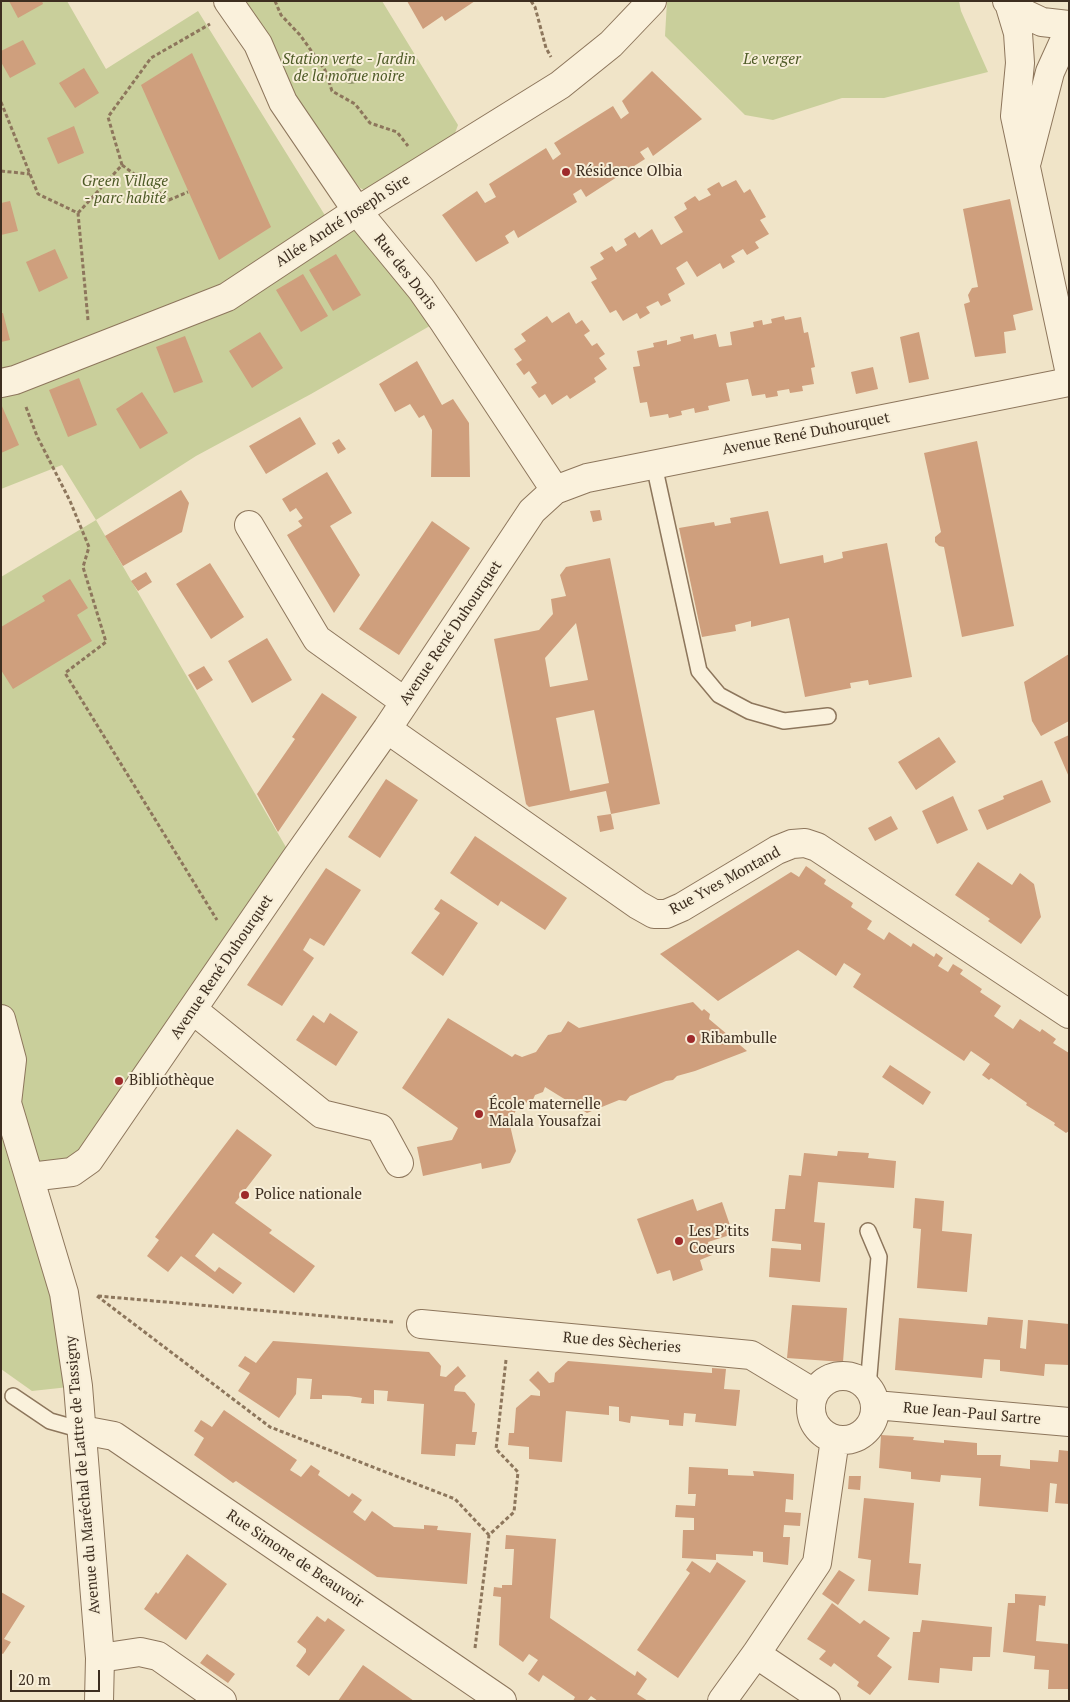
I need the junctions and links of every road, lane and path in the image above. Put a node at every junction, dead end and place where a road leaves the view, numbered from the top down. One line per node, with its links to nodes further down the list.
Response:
1 (275, 1): 12 (path)
2 (531, 1): 8 (path)
3 (652, 1): 8 (street, Allée André Joseph Sire)
4 (1008, 2): 6 (street); 10 (street)
5 (231, 6): 11 (path); 16 (street, Rue des Doris)
6 (1069, 24)
7 (1069, 36): 10 (street)
8 (565, 81): 12 (street, Allée André Joseph Sire)
9 (1, 102): 14 (path)
10 (1026, 164): 19 (street)
11 (122, 165): 15 (path); 17 (path)
12 (425, 169): 16 (street, Allée André Joseph Sire)
13 (1, 171): 14 (path)
14 (30, 174): 17 (path)
15 (188, 192)
16 (357, 211): 18 (street, Allée André Joseph Sire); 23 (street, Rue des Doris)
17 (78, 213): 18 (path)
18 (92, 350): 20 (street, Allée André Joseph Sire)
19 (1069, 369)
20 (8, 381): 28 (path)
21 (1069, 382): 22 (street, Avenue René Duhourquet)
22 (654, 465): 23 (street, Avenue René Duhourquet); 26 (lane)
23 (555, 490): 25 (street, Avenue René Duhourquet)
24 (249, 525): 25 (street)
25 (405, 702): 27 (street, Avenue René Duhourquet)
26 (828, 716)
27 (387, 729): 28 (street, Avenue René Duhourquet); 30 (street, Rue Yves Montand)
28 (235, 948): 29 (street, Avenue René Duhourquet)
29 (193, 1010): 32 (street); 33 (street, Avenue René Duhourquet)
30 (1069, 1014)
31 (1, 1019): 33 (street, Avenue du Maréchal de Lattre de Tassigny)
32 (399, 1163)
33 (30, 1177): 35 (street, Avenue du Maréchal de Lattre de Tassigny)
34 (868, 1231): 41 (lane)
35 (64, 1293): 36 (path); 43 (street, Avenue du Maréchal de Lattre de Tassigny)
36 (97, 1296): 37 (path); 45 (path)
37 (421, 1324): 38 (street, Rue des Sècheries)
38 (509, 1332): 39 (street, Rue des Sècheries); 45 (path)
39 (814, 1393): 41 (street); 44 (street)
40 (13, 1396): 43 (lane)
41 (872, 1396): 42 (street, Rue Jean-Paul Sartre); 44 (street)
42 (1069, 1422)
43 (82, 1430): 47 (street, Avenue du Maréchal de Lattre de Tassigny); 48 (street, Rue Simone de Beauvoir)
44 (835, 1440): 46 (street)
45 (489, 1535): 48 (path)
46 (756, 1654): 52 (street); 53 (street)
47 (100, 1658): 49 (street, Avenue du Maréchal de Lattre de Tassigny); 50 (street)
48 (472, 1679): 51 (street, Rue Simone de Beauvoir)
49 (99, 1701)
50 (222, 1701)
51 (502, 1701)
52 (722, 1701)
53 (826, 1701)

